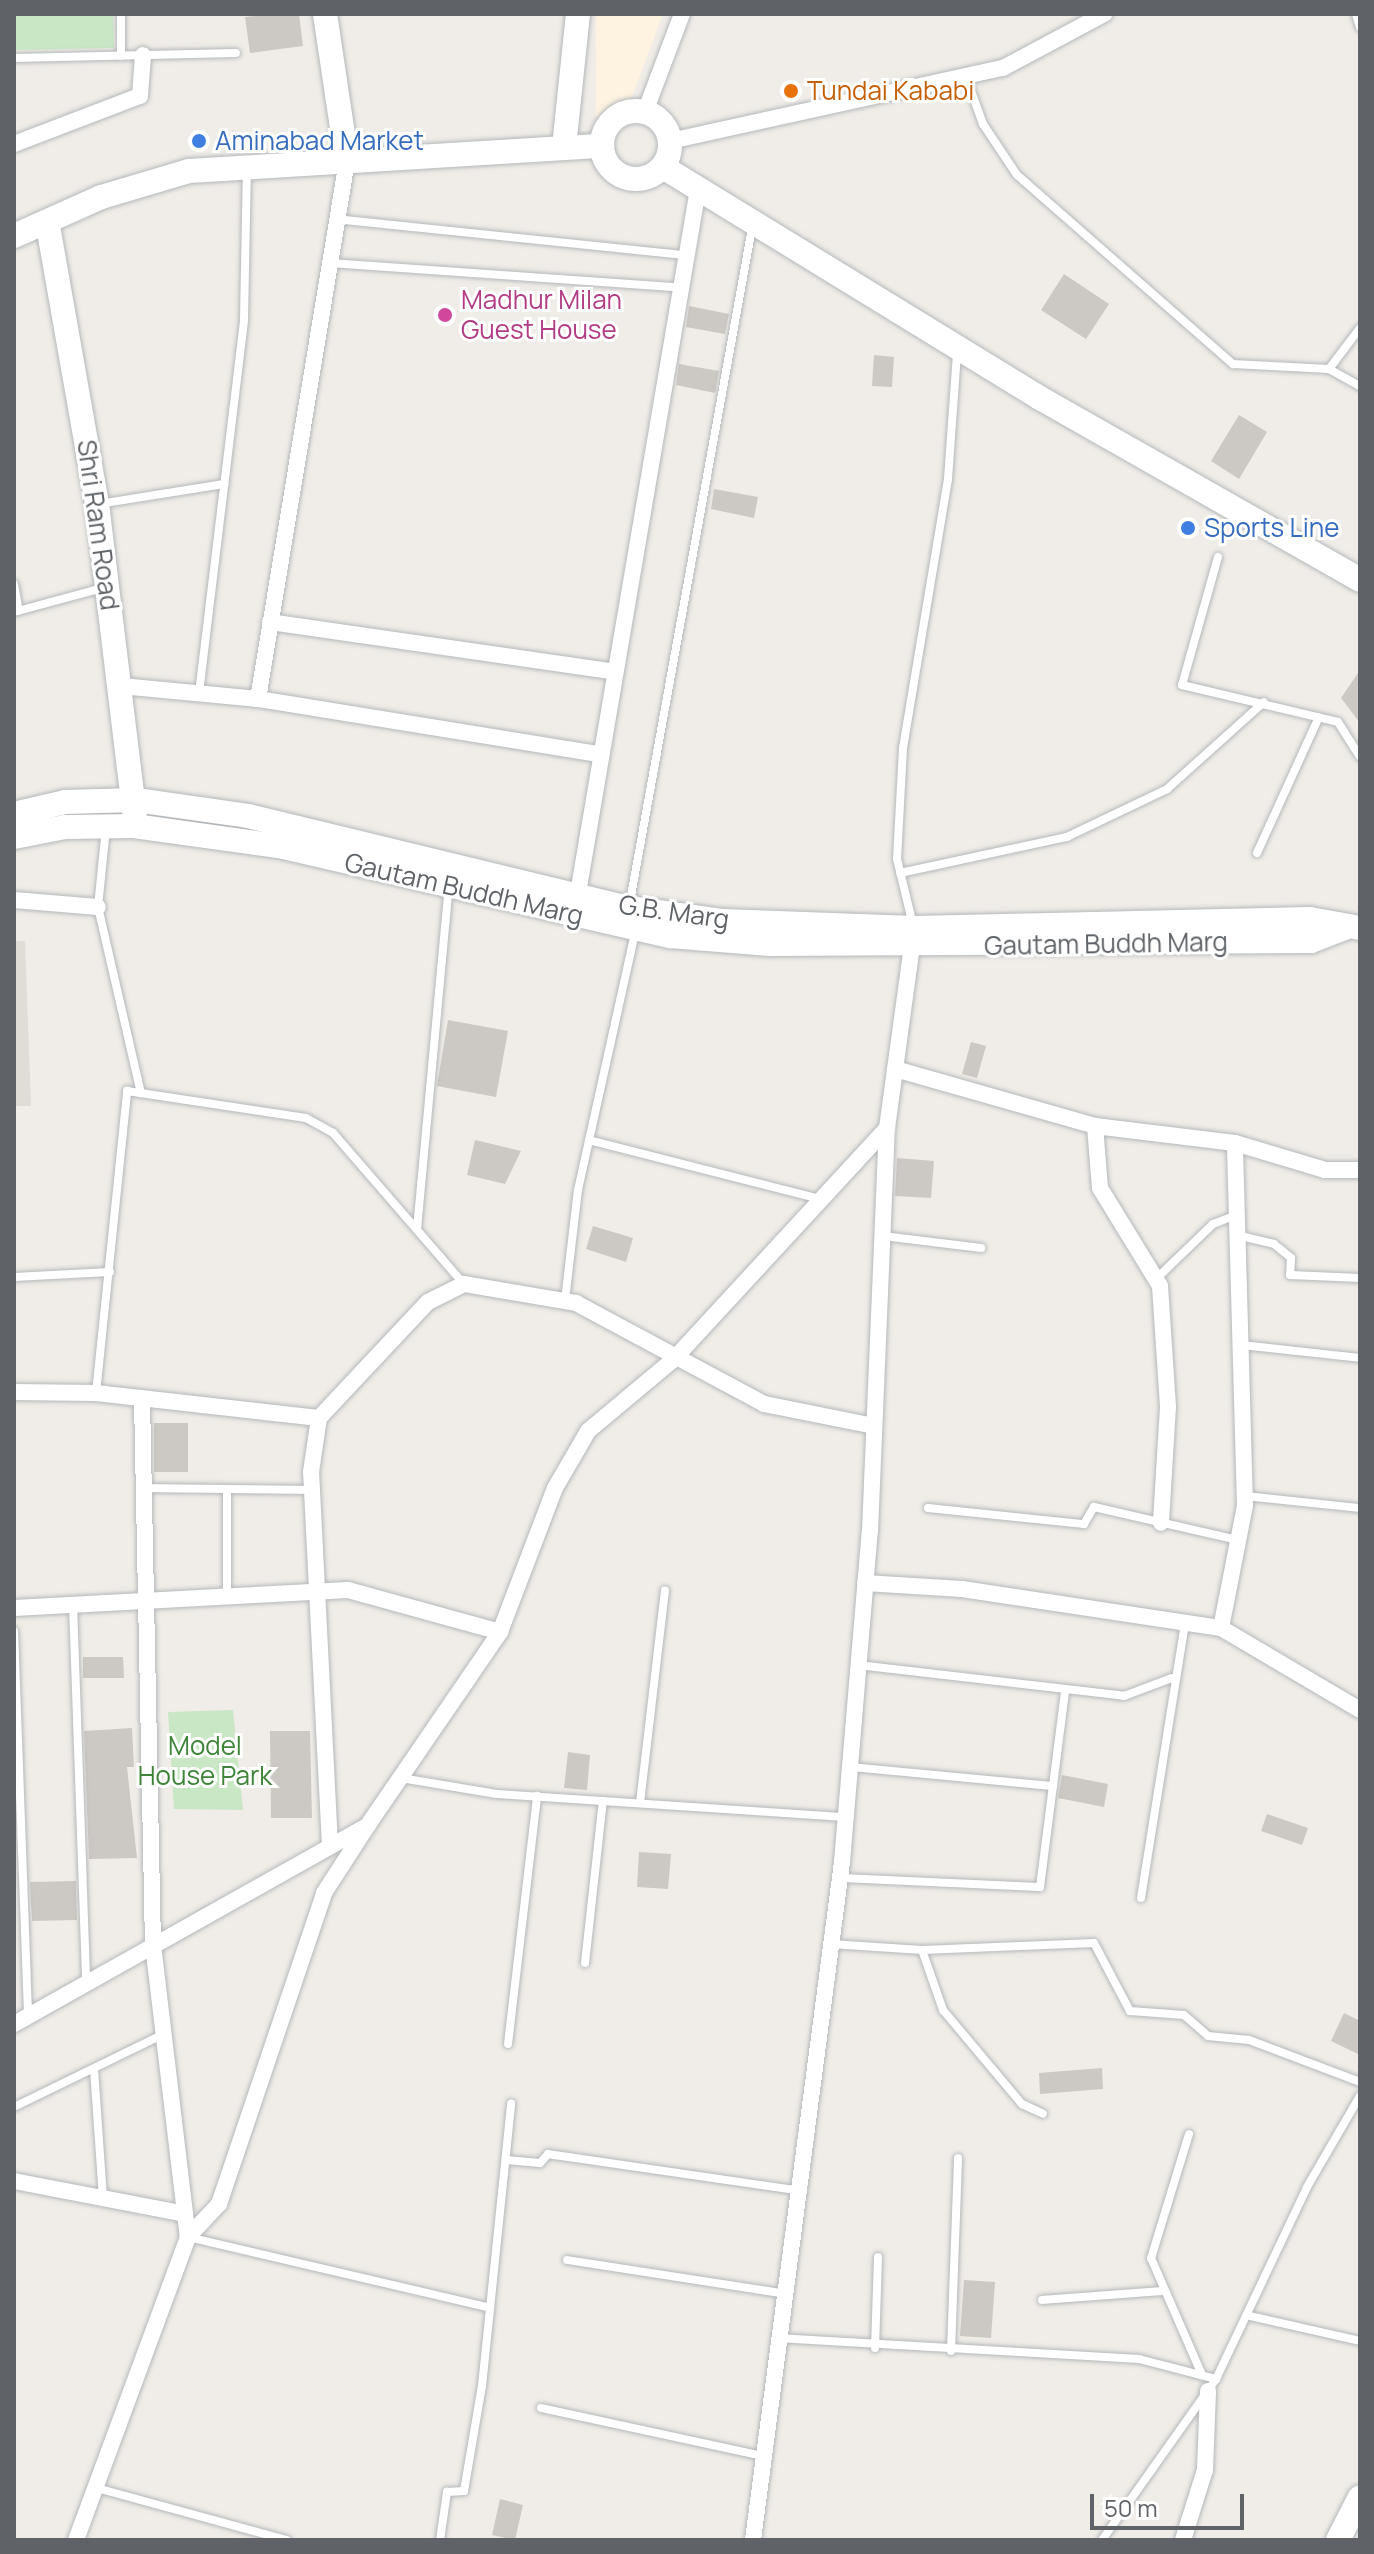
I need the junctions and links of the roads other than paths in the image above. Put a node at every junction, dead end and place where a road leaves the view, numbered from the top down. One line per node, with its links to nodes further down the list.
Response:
1 (121, 14): 10 (lane)
2 (325, 14): 18 (street)
3 (578, 14): 17 (street)
4 (682, 14): 13 (street)
5 (1356, 14): 7 (lane)
6 (1095, 16): 12 (street)
7 (1360, 27)
8 (236, 53): 9 (lane)
9 (143, 55): 10 (lane); 15 (street)
10 (121, 56): 11 (lane)
11 (14, 58)
12 (966, 77): 14 (street); 31 (lane)
13 (645, 112): 14 (street); 16 (street)
14 (670, 141): 20 (street)
15 (14, 144)
16 (602, 146): 17 (street); 20 (street)
17 (564, 147): 18 (street)
18 (347, 161): 19 (street); 23 (street)
19 (247, 164): 24 (street); 33 (lane)
20 (663, 167): 21 (street)
21 (698, 189): 22 (street); 26 (street)
22 (754, 218): 30 (street); 60 (lane)
23 (336, 220): 26 (lane); 27 (street)
24 (48, 226): 25 (street); 34 (street, Shri Ram Road)
25 (14, 236)
26 (682, 255): 28 (street)
27 (330, 263): 28 (lane); 40 (street)
28 (676, 287): 41 (street)
29 (1360, 328): 31 (lane)
30 (958, 348): 36 (street); 55 (lane)
31 (1329, 369): 32 (lane)
32 (1360, 386)
33 (224, 484): 34 (lane); 43 (lane)
34 (97, 504): 38 (street, Shri Ram Road)
35 (1218, 557): 45 (lane)
36 (1360, 580)
37 (14, 584): 39 (lane)
38 (107, 587): 39 (lane); 42 (street, Shri Ram Road)
39 (16, 611)
40 (270, 622): 41 (street); 44 (street)
41 (611, 671): 47 (street)
42 (121, 686): 43 (street); 49 (street, Shri Ram Road)
43 (199, 694): 44 (street)
44 (258, 699): 47 (street)
45 (1264, 702): 46 (lane); 55 (lane)
46 (1319, 717): 48 (lane); 54 (lane)
47 (599, 754): 58 (street)
48 (1360, 757)
49 (136, 800): 50 (street, G.B. Marg); 51 (street, Shri Ram Road); 58 (street, G.B. Marg)
50 (14, 814)
51 (134, 826): 52 (street, Gautam Buddh Marg); 56 (street, Gautam Buddh Marg)
52 (106, 827): 53 (street, Gautam Buddh Marg); 59 (lane)
53 (14, 837)
54 (1257, 853)
55 (900, 873): 62 (lane)
56 (449, 886): 58 (street, Gautam Buddh Marg); 72 (lane)
57 (14, 900): 59 (street)
58 (576, 905): 60 (street, G.B. Marg)
59 (98, 907): 64 (lane)
60 (633, 918): 62 (street, G.B. Marg); 67 (lane)
61 (1352, 928): 62 (street, G.B. Marg)
62 (913, 937): 63 (street)
63 (895, 1069): 65 (street); 66 (street)
64 (141, 1093): 72 (lane); 76 (lane)
65 (1095, 1126): 68 (street); 79 (street)
66 (887, 1128): 70 (street); 74 (street)
67 (589, 1140): 70 (lane); 81 (lane)
68 (1235, 1143): 69 (street); 71 (street)
69 (1360, 1170)
70 (821, 1199): 84 (street)
71 (1234, 1216): 73 (street); 79 (lane)
72 (417, 1229): 80 (lane)
73 (1235, 1235): 78 (lane); 82 (street)
74 (882, 1236): 75 (lane); 89 (street)
75 (981, 1248)
76 (110, 1272): 77 (lane); 86 (lane)
77 (14, 1277)
78 (1360, 1278)
79 (1156, 1280): 96 (street)
80 (464, 1284): 81 (street); 88 (street)
81 (565, 1301): 84 (street)
82 (1241, 1345): 83 (lane); 93 (street)
83 (1360, 1358)
84 (673, 1360): 89 (street); 108 (street)
85 (14, 1392): 86 (street)
86 (96, 1393): 87 (street)
87 (142, 1398): 88 (street); 90 (street)
88 (319, 1418): 92 (street)
89 (874, 1426): 98 (street)
90 (143, 1488): 91 (lane); 102 (street)
91 (227, 1489): 92 (lane); 101 (lane)
92 (312, 1490): 100 (street)
93 (1245, 1496): 95 (lane); 97 (street)
94 (928, 1508): 96 (lane)
95 (1360, 1508)
96 (1161, 1523): 97 (lane)
97 (1238, 1540): 106 (street)
98 (865, 1583): 105 (street); 109 (street)
99 (665, 1590): 118 (lane)
100 (318, 1592): 101 (street); 108 (street); 121 (street)
101 (227, 1597): 102 (street)
102 (145, 1601): 103 (street); 125 (street)
103 (73, 1604): 104 (street); 128 (lane)
104 (14, 1608)
105 (1185, 1623): 106 (street); 110 (lane)
106 (1221, 1628): 112 (street)
107 (14, 1631): 129 (lane)
108 (500, 1632): 114 (street)
109 (858, 1665): 111 (lane); 113 (street)
110 (1172, 1678): 111 (lane); 123 (lane)
111 (1065, 1693): 115 (lane)
112 (1359, 1709)
113 (850, 1767): 115 (lane); 119 (street)
114 (400, 1778): 116 (lane); 120 (street)
115 (1053, 1786): 122 (lane)
116 (537, 1796): 117 (lane); 131 (lane)
117 (603, 1801): 118 (lane); 127 (lane)
118 (640, 1803): 119 (lane)
119 (845, 1817): 122 (street)
120 (368, 1825): 121 (street); 145 (street)
121 (330, 1846): 125 (street)
122 (839, 1878): 124 (street)
123 (1141, 1898)
124 (830, 1944): 126 (lane); 142 (street)
125 (153, 1945): 128 (street); 130 (street)
126 (922, 1950): 133 (lane); 137 (lane)
127 (585, 1963)
128 (86, 1983): 129 (street)
129 (21, 2020)
130 (164, 2034): 132 (lane); 144 (street)
131 (508, 2044)
132 (94, 2069): 136 (lane); 143 (lane)
133 (1360, 2082)
134 (1360, 2096): 152 (lane)
135 (511, 2103): 140 (lane)
136 (14, 2107)
137 (1043, 2114)
138 (1189, 2134): 148 (lane)
139 (958, 2158): 156 (lane)
140 (506, 2160): 142 (lane); 151 (lane)
141 (14, 2181): 143 (street)
142 (795, 2190): 149 (street)
143 (103, 2199): 144 (street)
144 (185, 2214): 145 (street)
145 (188, 2237): 151 (lane); 160 (street)
146 (878, 2257): 155 (lane)
147 (567, 2260): 149 (lane)
148 (1162, 2291): 150 (lane); 157 (lane)
149 (781, 2293): 153 (street)
150 (1042, 2300)
151 (490, 2308): 164 (lane)
152 (1250, 2316): 154 (lane); 157 (lane)
153 (777, 2338): 155 (lane); 159 (street)
154 (1360, 2341)
155 (875, 2348): 156 (lane)
156 (951, 2351): 157 (lane)
157 (1209, 2382): 166 (lane); 167 (street)
158 (541, 2408): 159 (lane)
159 (763, 2456): 165 (street)
160 (92, 2487): 162 (street); 163 (lane)
161 (1360, 2497): 168 (street)
162 (76, 2540)
163 (287, 2540)
164 (440, 2540)
165 (753, 2540)
166 (1102, 2540)
167 (1183, 2540)
168 (1338, 2540)

